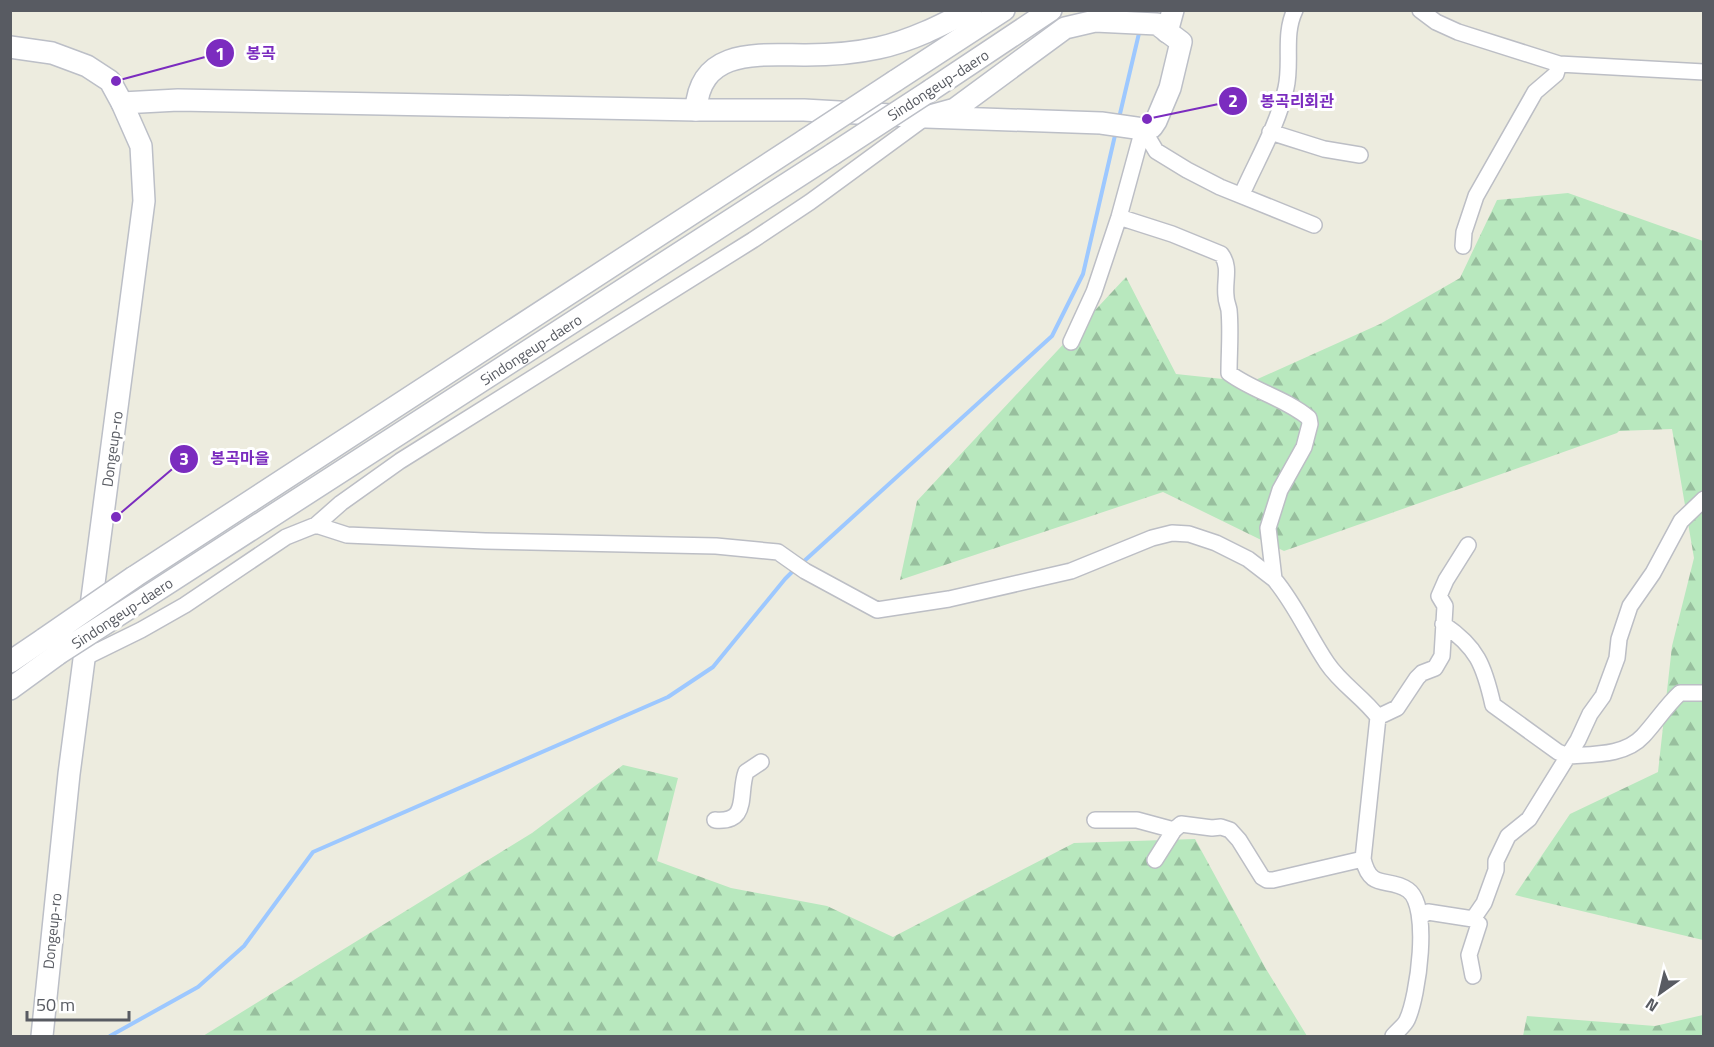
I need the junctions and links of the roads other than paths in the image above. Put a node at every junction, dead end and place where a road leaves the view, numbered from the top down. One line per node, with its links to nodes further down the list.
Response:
1 (971, 10): 11 (main road)
2 (1004, 10): 26 (main road, Sindongeup-daero, bridge)
3 (1295, 10): 14 (street)
4 (1420, 10): 8 (street)
5 (1058, 17): 6 (main road); 12 (main road); 26 (main road, Sindongeup-daero, bridge)
6 (1165, 22): 13 (main road)
7 (10, 46): 10 (main road, Dongeup-ro)
8 (1559, 64): 9 (street); 19 (street)
9 (1704, 72)
10 (122, 103): 11 (main road); 27 (main road, Dongeup-ro)
11 (696, 110): 12 (main road)
12 (926, 117): 13 (main road); 22 (street)
13 (1139, 128): 16 (street); 17 (street)
14 (1270, 132): 15 (street); 16 (street)
15 (1360, 155)
16 (1242, 194): 18 (street)
17 (1119, 217): 20 (street); 24 (street)
18 (1314, 225)
19 (1463, 246)
20 (1071, 342)
21 (1704, 499): 32 (street)
22 (316, 525): 24 (street); 27 (street)
23 (1468, 545): 25 (street)
24 (1274, 579): 31 (street)
25 (1443, 624): 31 (street); 32 (street)
26 (51, 647): 28 (main road, Sindongeup-daero); 29 (main road, Sindongeup-daero)
27 (84, 658): 42 (main road, Dongeup-ro)
28 (10, 662)
29 (10, 689)
30 (1704, 693): 32 (street)
31 (1378, 717): 37 (street)
32 (1568, 756): 40 (street)
33 (761, 762): 34 (street)
34 (715, 820)
35 (1095, 820): 36 (street)
36 (1174, 830): 37 (street); 38 (street)
37 (1363, 859): 39 (street)
38 (1155, 860)
39 (1420, 917): 40 (street); 43 (street)
40 (1473, 919): 41 (street)
41 (1473, 975)
42 (42, 1036)
43 (1393, 1036)

